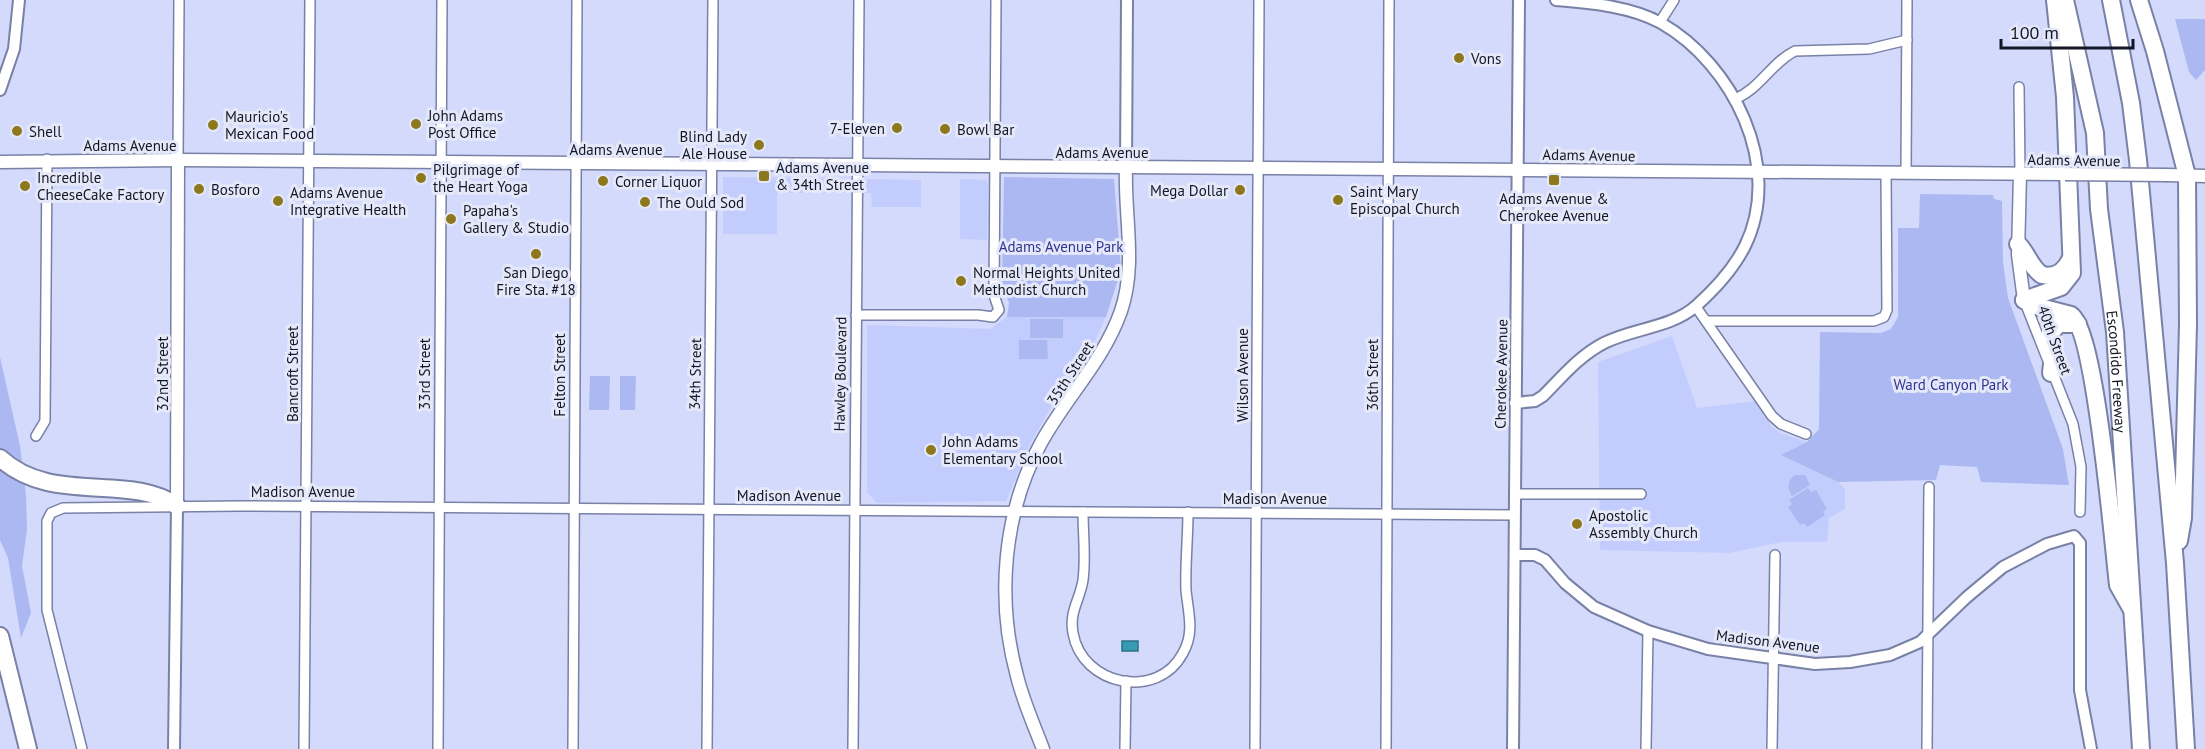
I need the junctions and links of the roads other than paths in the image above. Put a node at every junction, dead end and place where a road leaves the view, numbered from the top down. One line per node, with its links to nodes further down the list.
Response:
1 (179, 0): 26 (street, 32nd Street)
2 (310, 0): 27 (street, Bancroft Street)
3 (442, 0): 29 (street, 33rd Street)
4 (577, 0): 30 (street, Felton Street)
5 (713, 0): 31 (street, 34th Street)
6 (859, 0): 32 (street, Hawley Boulevard)
7 (996, 0): 33 (street)
8 (1127, 0): 34 (street, 35th Street)
9 (1258, 0): 35 (street, Wilson Avenue)
10 (1389, 0): 36 (street, 36th Street)
11 (1519, 0): 37 (street, Cherokee Avenue)
12 (1556, 0): 20 (street)
13 (1674, 0): 20 (street)
14 (1907, 0): 21 (street)
15 (2055, 0): 45 (highway)
16 (2065, 0): 75 (highway, Escondido Freeway)
17 (2111, 0): 74 (highway)
18 (2139, 0): 42 (highway)
19 (17, 3): 23 (street)
20 (1660, 22): 24 (street)
21 (1906, 40): 24 (street); 40 (street)
22 (2019, 87): 41 (street)
23 (0, 90)
24 (1735, 99): 38 (street)
25 (47, 159): 26 (main road, Adams Avenue); 28 (main road, Adams Avenue); 54 (street)
26 (178, 160): 27 (main road, Adams Avenue); 59 (main road, 32nd Street)
27 (308, 161): 29 (main road, Adams Avenue); 60 (street, Bancroft Street)
28 (0, 162)
29 (440, 162): 30 (main road, Adams Avenue); 61 (street, 33rd Street)
30 (575, 164): 31 (main road, Adams Avenue); 62 (street, Felton Street)
31 (712, 164): 32 (main road, Adams Avenue); 63 (street, 34th Street)
32 (857, 165): 33 (main road, Adams Avenue); 48 (street, Hawley Boulevard)
33 (996, 166): 34 (main road, Adams Avenue); 48 (street)
34 (1126, 167): 35 (main road, Adams Avenue); 65 (main road, 35th Street)
35 (1257, 168): 36 (main road, Adams Avenue); 68 (street, Wilson Avenue)
36 (1387, 168): 37 (main road, Adams Avenue); 70 (street, 36th Street)
37 (1519, 169): 38 (main road, Adams Avenue); 52 (street, Cherokee Avenue)
38 (1758, 172): 39 (main road, Adams Avenue); 47 (street)
39 (1886, 173): 40 (main road, Adams Avenue); 49 (street)
40 (1906, 173): 41 (main road, Adams Avenue)
41 (2020, 174): 42 (main road, Adams Avenue, bridge); 44 (main road, 40th Street)
42 (2187, 176): 43 (main road, Adams Avenue); 74 (highway)
43 (2205, 176)
44 (2018, 244): 45 (highway); 46 (main road, 40th Street)
45 (2071, 256): 46 (highway)
46 (2024, 300): 50 (highway); 51 (street, 40th Street)
47 (1695, 307): 49 (street); 52 (street)
48 (856, 315): 64 (street, Hawley Boulevard)
49 (1707, 321): 53 (street)
50 (2078, 324): 51 (highway); 75 (highway)
51 (2051, 372): 69 (street, 40th Street)
52 (1515, 403): 57 (street, Cherokee Avenue)
53 (1806, 434)
54 (36, 436)
55 (0, 458): 59 (highway)
56 (1929, 487): 77 (street)
57 (1515, 494): 58 (street); 71 (street, Cherokee Avenue)
58 (1641, 494)
59 (177, 506): 60 (street, Madison Avenue); 82 (street, Madison Avenue); 83 (street, 32nd Street)
60 (306, 506): 61 (street, Madison Avenue); 84 (street, Bancroft Street)
61 (438, 507): 62 (street, Madison Avenue); 85 (street, 33rd Street)
62 (575, 508): 63 (street, Madison Avenue); 86 (street, Felton Street)
63 (708, 509): 64 (street, Madison Avenue); 87 (street, 34th Street)
64 (854, 510): 65 (street, Madison Avenue); 88 (street, Hawley Boulevard)
65 (1014, 511): 66 (street, Madison Avenue); 89 (main road, 35th Street)
66 (1083, 512): 67 (street, Madison Avenue); 80 (street)
67 (1188, 512): 68 (street, Madison Avenue); 80 (street)
68 (1257, 513): 70 (street, Madison Avenue); 91 (street, Wilson Avenue)
69 (2080, 513)
70 (1388, 514): 71 (street, Madison Avenue); 92 (street, 36th Street)
71 (1515, 514): 72 (street, Cherokee Avenue)
72 (1515, 555): 76 (street, Madison Avenue); 93 (street, Cherokee Avenue)
73 (1775, 555): 79 (street)
74 (2175, 563): 99 (highway)
75 (2134, 614): 98 (highway, Escondido Freeway)
76 (1648, 632): 79 (street, Madison Avenue); 94 (street)
77 (1928, 635): 79 (street, Madison Avenue); 96 (street); 97 (street, Madison Avenue)
78 (0, 636): 81 (highway)
79 (1774, 658): 95 (street)
80 (1126, 681): 90 (street)
81 (28, 749)
82 (82, 749)
83 (174, 749)
84 (304, 749)
85 (438, 749)
86 (573, 749)
87 (708, 749)
88 (853, 749)
89 (1043, 749)
90 (1125, 749)
91 (1256, 749)
92 (1386, 749)
93 (1513, 749)
94 (1646, 749)
95 (1772, 749)
96 (1927, 749)
97 (2091, 749)
98 (2141, 749)
99 (2186, 749)

